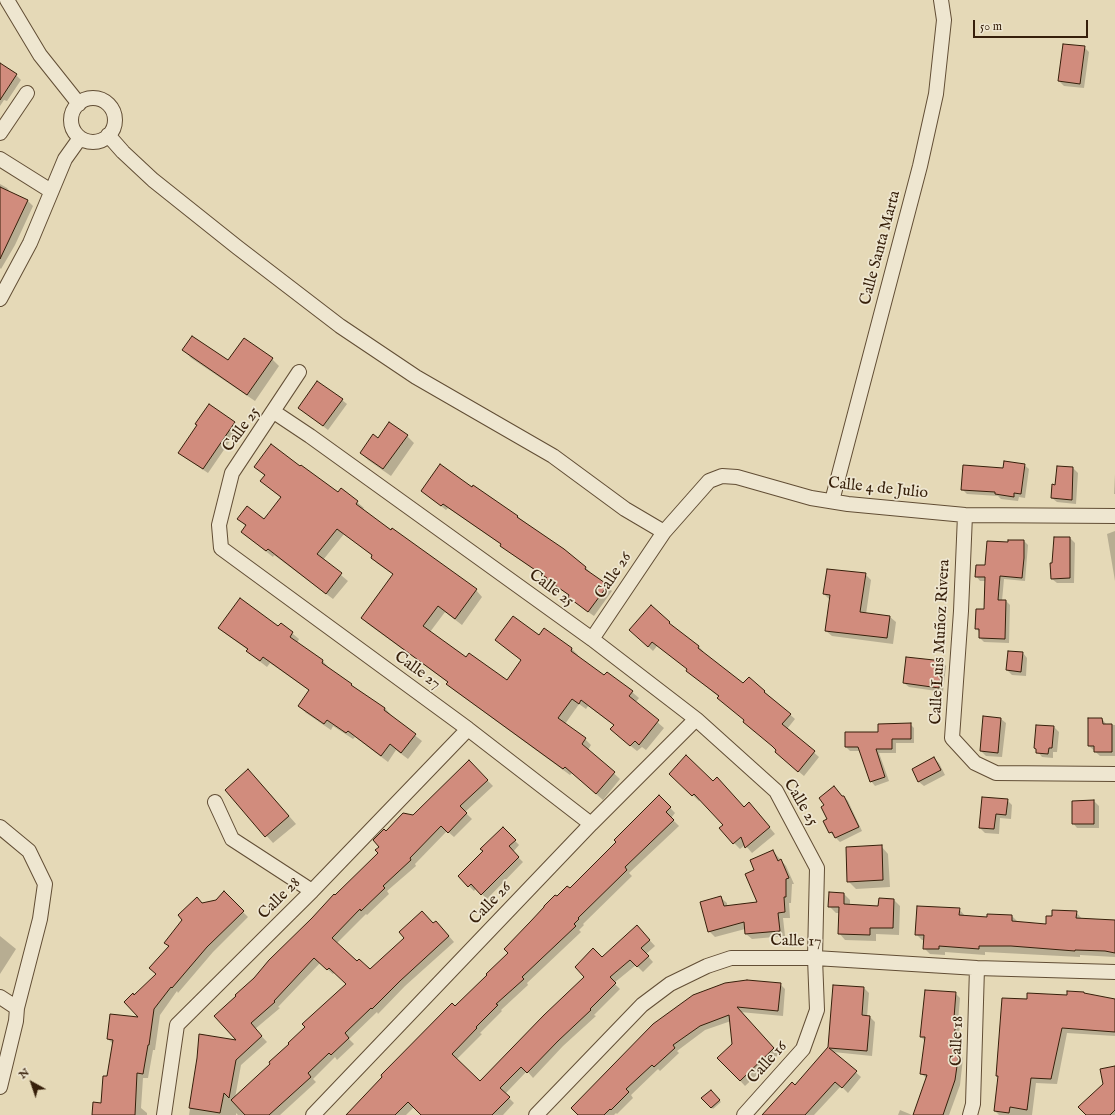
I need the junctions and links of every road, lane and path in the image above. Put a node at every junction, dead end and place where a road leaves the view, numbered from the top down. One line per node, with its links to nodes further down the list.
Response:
1 (7, 0): 4 (street)
2 (941, 0): 13 (street, Calle Santa Marta)
3 (27, 93): 5 (street)
4 (79, 104): 6 (street); 7 (street)
5 (0, 133)
6 (108, 135): 7 (street); 16 (street)
7 (80, 138): 9 (street)
8 (0, 159): 9 (street)
9 (51, 191): 10 (street)
10 (1, 294)
11 (299, 372): 12 (street)
12 (274, 412): 17 (street, Calle 25); 18 (street, Calle 25)
13 (832, 502): 14 (street, Calle 4 de Julio); 16 (street, Calle 4 de Julio)
14 (965, 515): 15 (street, Calle 4 de Julio); 21 (street, Calle Luis Muñoz Rivera)
15 (1115, 516)
16 (664, 532): 18 (street, Calle 26)
17 (221, 548): 20 (street, Calle 27)
18 (592, 639): 19 (street, Calle 25)
19 (696, 719): 23 (street, Calle 26); 26 (street, Calle 25)
20 (468, 729): 23 (street, Calle 27); 25 (street, Calle 28)
21 (1115, 774)
22 (215, 802): 25 (street)
23 (591, 824): 33 (street, Calle 26)
24 (0, 827): 30 (street)
25 (312, 891): 32 (street, Calle 28)
26 (815, 958): 27 (street, Calle 17); 34 (street, Calle 17); 35 (street, Calle 16)
27 (978, 968): 28 (street, Calle 17); 36 (street, Calle 18)
28 (1115, 972)
29 (0, 997): 30 (street)
30 (17, 1008): 31 (street)
31 (0, 1087)
32 (164, 1115)
33 (313, 1115)
34 (536, 1115)
35 (744, 1115)
36 (970, 1115)

